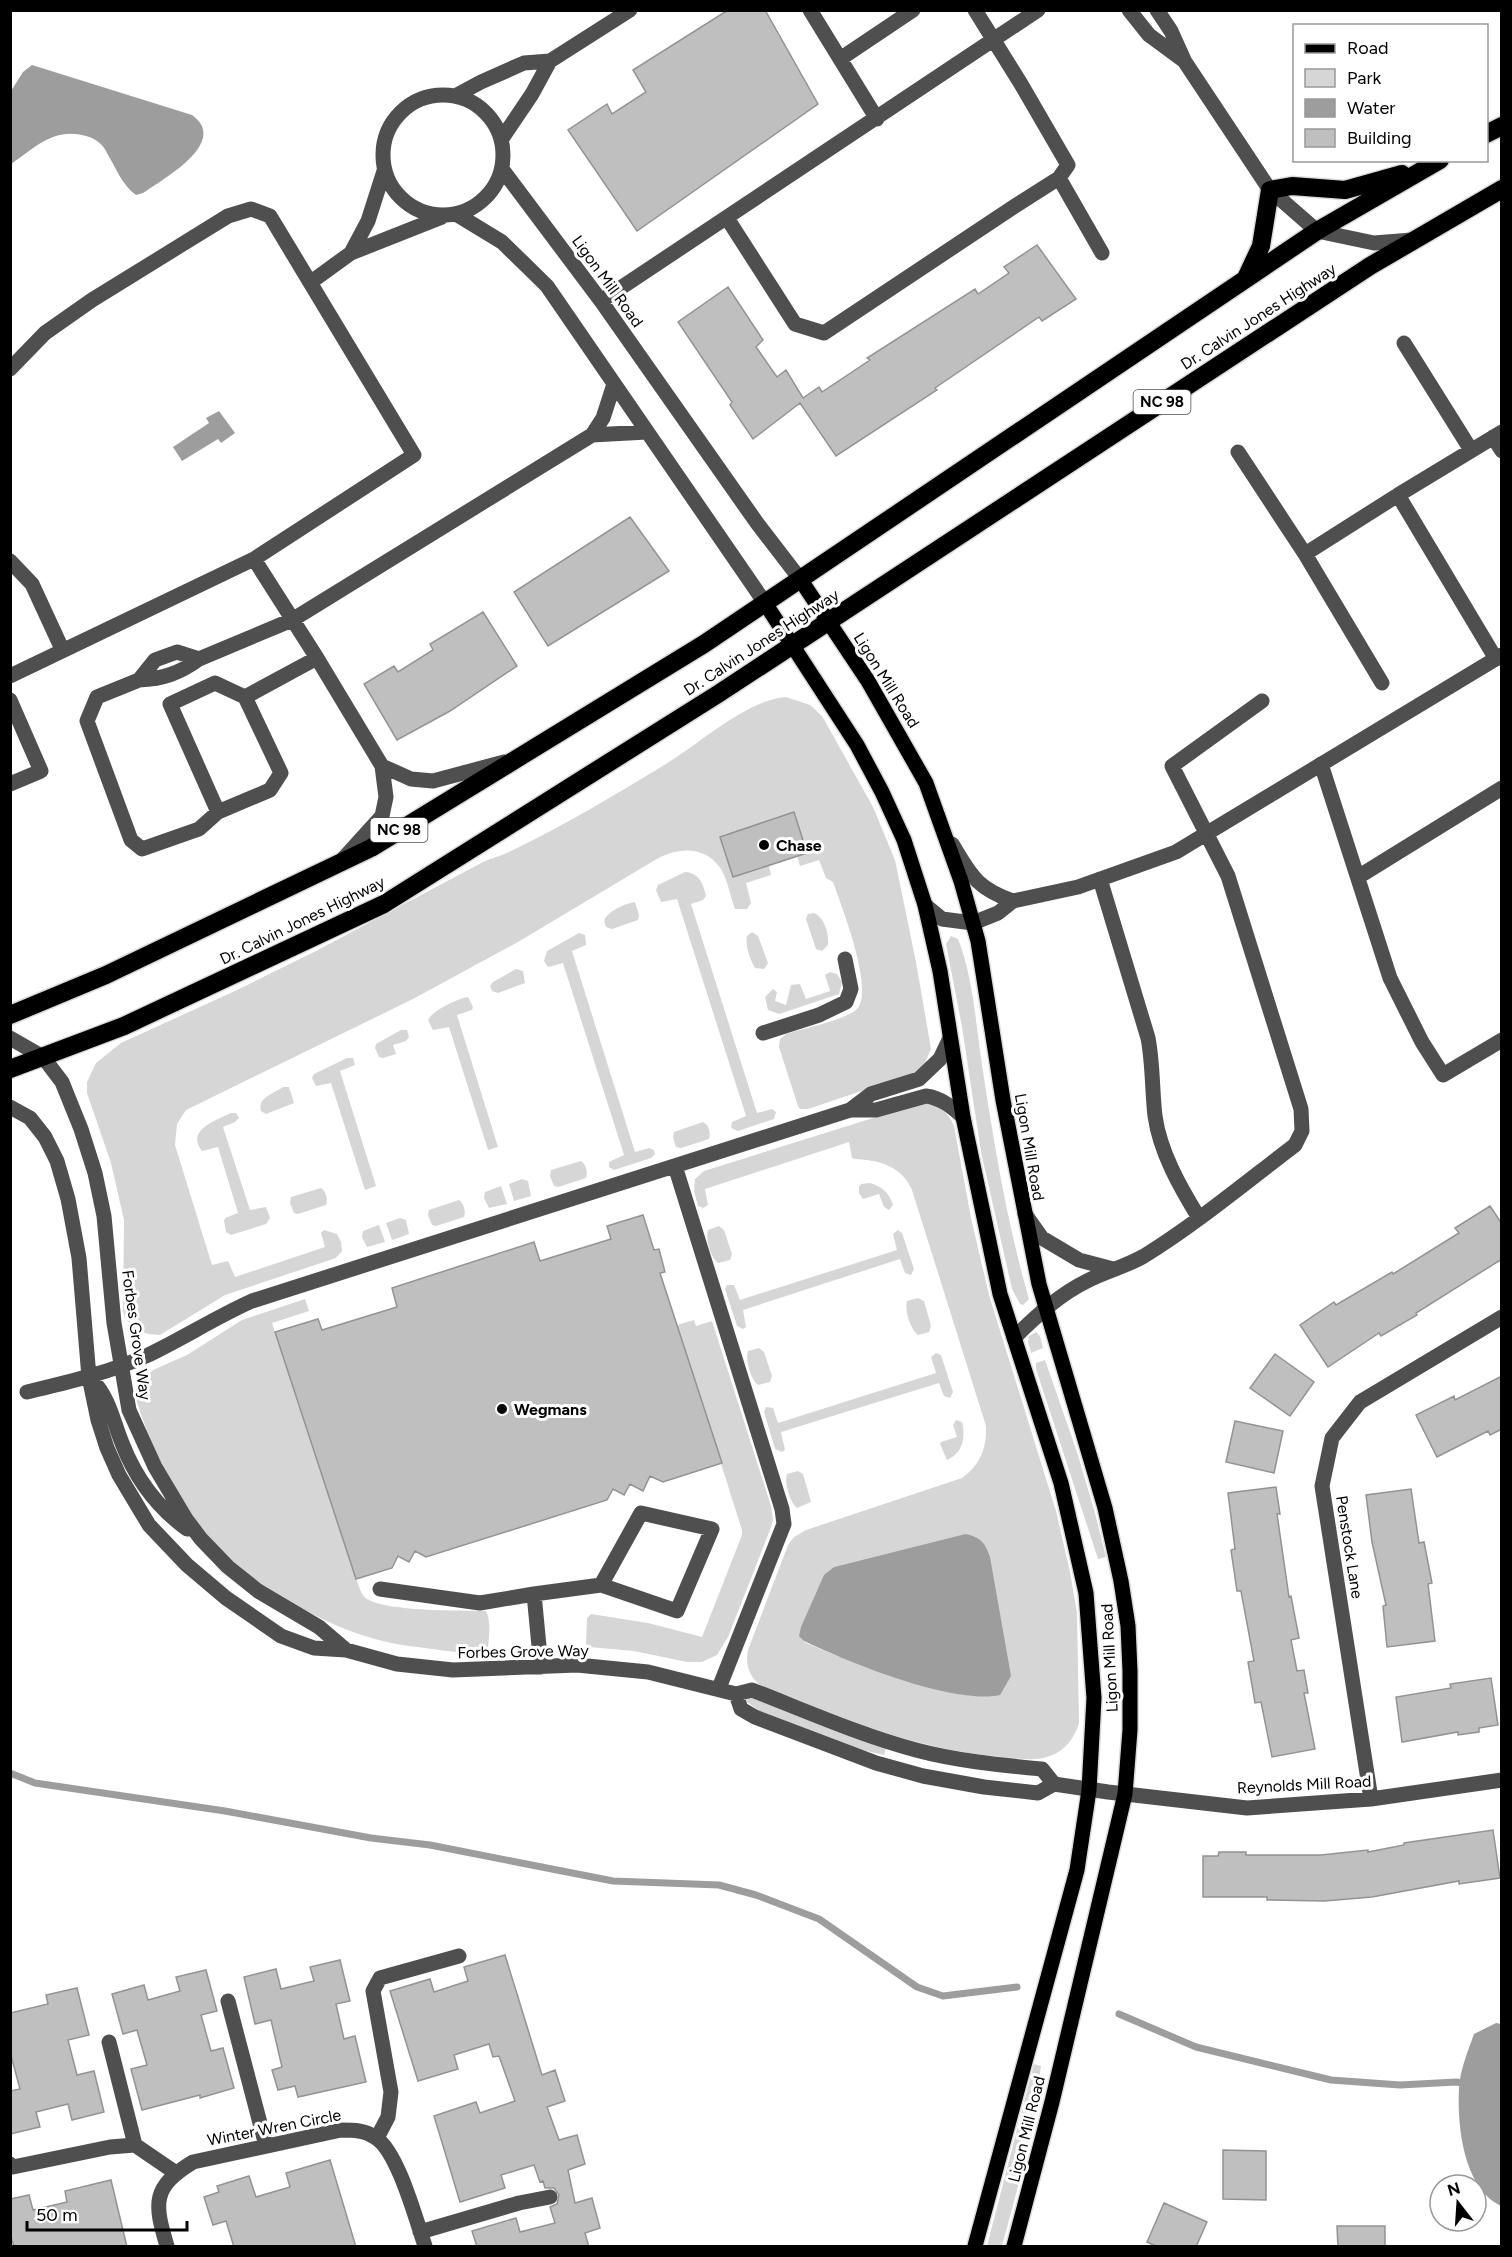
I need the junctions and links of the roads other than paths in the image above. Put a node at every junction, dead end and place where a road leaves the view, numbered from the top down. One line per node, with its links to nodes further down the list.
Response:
1 (630, 10): 10 (street)
2 (810, 10): 9 (street)
3 (913, 10): 9 (street)
4 (975, 10): 8 (street)
5 (1038, 10): 8 (street)
6 (1129, 10): 11 (street)
7 (1157, 10): 11 (street)
8 (995, 40): 13 (street); 20 (street)
9 (840, 59): 13 (street)
10 (550, 61): 12 (street); 16 (street)
11 (1185, 62): 22 (street)
12 (455, 96): 16 (street); 19 (street)
13 (877, 119): 24 (street)
14 (1502, 126): 15 (highway)
15 (1488, 133)
16 (501, 140): 18 (street)
17 (1437, 162): 22 (highway); 25 (highway, Dr. Calvin Jones Highway / NC 98)
18 (502, 169): 23 (street); 31 (street, Ligon Mill Road)
19 (384, 171): 23 (street); 27 (street)
20 (1059, 178): 24 (street); 28 (street)
21 (1502, 189): 26 (highway, Dr. Calvin Jones Highway / NC 98)
22 (1270, 190): 25 (street); 29 (highway)
23 (451, 215): 27 (street); 34 (street, Ligon Mill Road)
24 (727, 218): 31 (street)
25 (1317, 231): 26 (street); 29 (highway, Dr. Calvin Jones Highway / NC 98)
26 (1415, 240): 48 (highway, Dr. Calvin Jones Highway / NC 98)
27 (351, 253): 30 (street)
28 (1102, 253)
29 (1246, 280): 45 (highway, Dr. Calvin Jones Highway / NC 98)
30 (311, 282): 33 (street); 43 (street)
31 (601, 301): 45 (street, Ligon Mill Road)
32 (1404, 344): 38 (street)
33 (10, 369)
34 (614, 384): 35 (street, Ligon Mill Road); 37 (street)
35 (647, 432): 37 (street); 46 (street, Ligon Mill Road)
36 (1497, 434): 38 (street); 39 (street)
37 (592, 435): 47 (street)
38 (1471, 450): 41 (street)
39 (1502, 451)
40 (1238, 452): 42 (street)
41 (1398, 495): 42 (street); 51 (street)
42 (1305, 554): 54 (street)
43 (254, 559): 47 (street); 50 (street)
44 (10, 561): 50 (street)
45 (800, 579): 46 (highway, Dr. Calvin Jones Highway / NC 98); 48 (main road, Ligon Mill Road)
46 (765, 603): 49 (main road, Ligon Mill Road); 58 (highway, Dr. Calvin Jones Highway / NC 98)
47 (292, 620): 52 (street); 63 (street)
48 (827, 621): 49 (highway, Dr. Calvin Jones Highway / NC 98); 64 (main road, Ligon Mill Road)
49 (793, 644): 70 (main road, Ligon Mill Road); 78 (highway, Dr. Calvin Jones Highway / NC 98)
50 (62, 649): 53 (street)
51 (1498, 657): 59 (street)
52 (317, 658): 55 (street); 60 (street)
53 (10, 676)
54 (1382, 683)
55 (245, 697): 63 (street); 63 (street)
56 (10, 700): 61 (street)
57 (1262, 701): 65 (street)
58 (516, 759): 60 (street); 66 (highway, Dr. Calvin Jones Highway / NC 98)
59 (1321, 764): 65 (street); 67 (street)
60 (382, 766): 66 (street)
61 (10, 784)
62 (1502, 788): 67 (street)
63 (218, 812)
64 (944, 831): 69 (street); 71 (main road, Ligon Mill Road)
65 (1208, 833): 68 (street); 85 (street)
66 (339, 863): 73 (highway, Dr. Calvin Jones Highway / NC 98)
67 (1358, 877): 77 (street)
68 (1101, 879): 69 (street); 85 (street)
69 (1012, 901): 71 (street)
70 (925, 905): 71 (street); 76 (main road, Ligon Mill Road)
71 (973, 922): 84 (main road, Ligon Mill Road)
72 (844, 959): 74 (street)
73 (10, 1015)
74 (763, 1033)
75 (10, 1038): 78 (street, Forbes Grove Way)
76 (951, 1038): 81 (street); 82 (main road, Ligon Mill Road)
77 (1502, 1040)
78 (43, 1057): 79 (highway, Dr. Calvin Jones Highway / NC 98); 90 (street, Forbes Grove Way)
79 (10, 1070)
80 (10, 1107): 91 (street, Forbes Grove Way)
81 (850, 1110): 82 (street); 83 (street)
82 (963, 1117): 89 (main road, Ligon Mill Road)
83 (675, 1166): 90 (street); 99 (street)
84 (1023, 1212): 86 (street); 87 (main road, Ligon Mill Road)
85 (1199, 1218): 86 (street)
86 (1113, 1269): 87 (street)
87 (1045, 1307): 89 (street); 105 (main road, Ligon Mill Road)
88 (1502, 1317): 106 (street, Penstock Lane)
89 (1014, 1338): 103 (main road, Ligon Mill Road)
90 (120, 1366): 91 (street); 93 (street, Forbes Grove Way)
91 (89, 1377): 92 (street); 93 (street); 97 (street, Forbes Grove Way)
92 (27, 1392)
93 (201, 1539): 97 (street, Forbes Grove Way)
94 (601, 1585): 94 (street); 96 (street)
95 (381, 1589): 96 (street)
96 (534, 1594): 98 (street)
97 (346, 1650): 98 (street, Forbes Grove Way)
98 (541, 1667): 99 (street, Forbes Grove Way)
99 (719, 1688): 100 (street, Forbes Grove Way)
100 (736, 1694): 102 (street, Forbes Grove Way); 102 (street, Forbes Grove Way)
101 (1502, 1780): 106 (street, Reynolds Mill Road)
102 (1054, 1784): 103 (street, Forbes Grove Way)
103 (1089, 1790): 104 (street, Forbes Grove Way); 118 (main road, Ligon Mill Road)
104 (1108, 1792): 105 (street, Reynolds Mill Road)
105 (1125, 1794): 106 (street, Reynolds Mill Road); 119 (main road, Ligon Mill Road)
106 (1371, 1799)
107 (459, 1956): 110 (street)
108 (228, 2001): 112 (street)
109 (109, 2042): 111 (street)
110 (377, 2138): 112 (street, Winter Wren Circle); 116 (street)
111 (135, 2145): 113 (street); 114 (street)
112 (266, 2146): 114 (street, Winter Wren Circle)
113 (10, 2164)
114 (176, 2173): 117 (street)
115 (550, 2196): 116 (street)
116 (423, 2240)
117 (167, 2247)
118 (975, 2247)
119 (1014, 2247)

